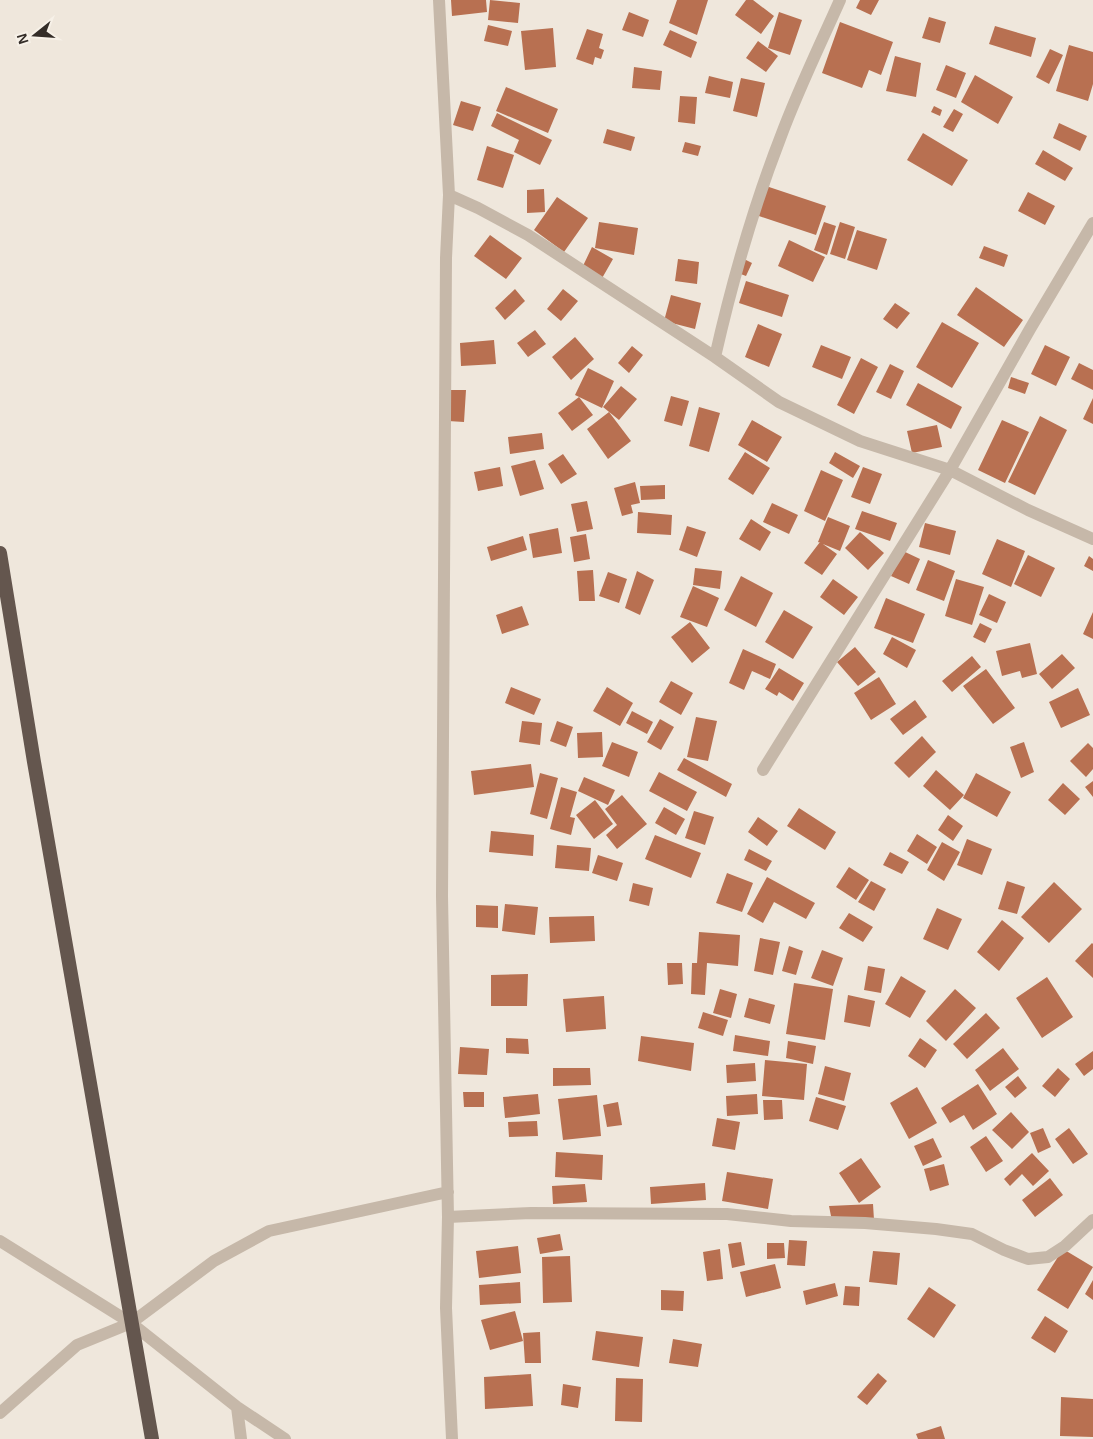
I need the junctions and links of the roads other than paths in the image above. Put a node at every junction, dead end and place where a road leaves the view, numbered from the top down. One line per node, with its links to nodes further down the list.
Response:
1 (439, 0): 3 (street)
2 (840, 0): 5 (street)
3 (449, 195): 5 (street); 10 (street)
4 (1093, 223): 6 (street)
5 (715, 358): 6 (street)
6 (950, 470): 7 (street); 9 (street)
7 (1093, 539)
8 (0, 553): 14 (highway)
9 (763, 770)
10 (448, 1192): 11 (street); 14 (street)
11 (448, 1217): 12 (street); 20 (street)
12 (1093, 1220)
13 (0, 1241): 14 (street)
14 (131, 1323): 15 (street); 16 (street); 17 (highway)
15 (237, 1407): 18 (street); 19 (street)
16 (0, 1414)
17 (152, 1439)
18 (241, 1439)
19 (285, 1439)
20 (452, 1439)

